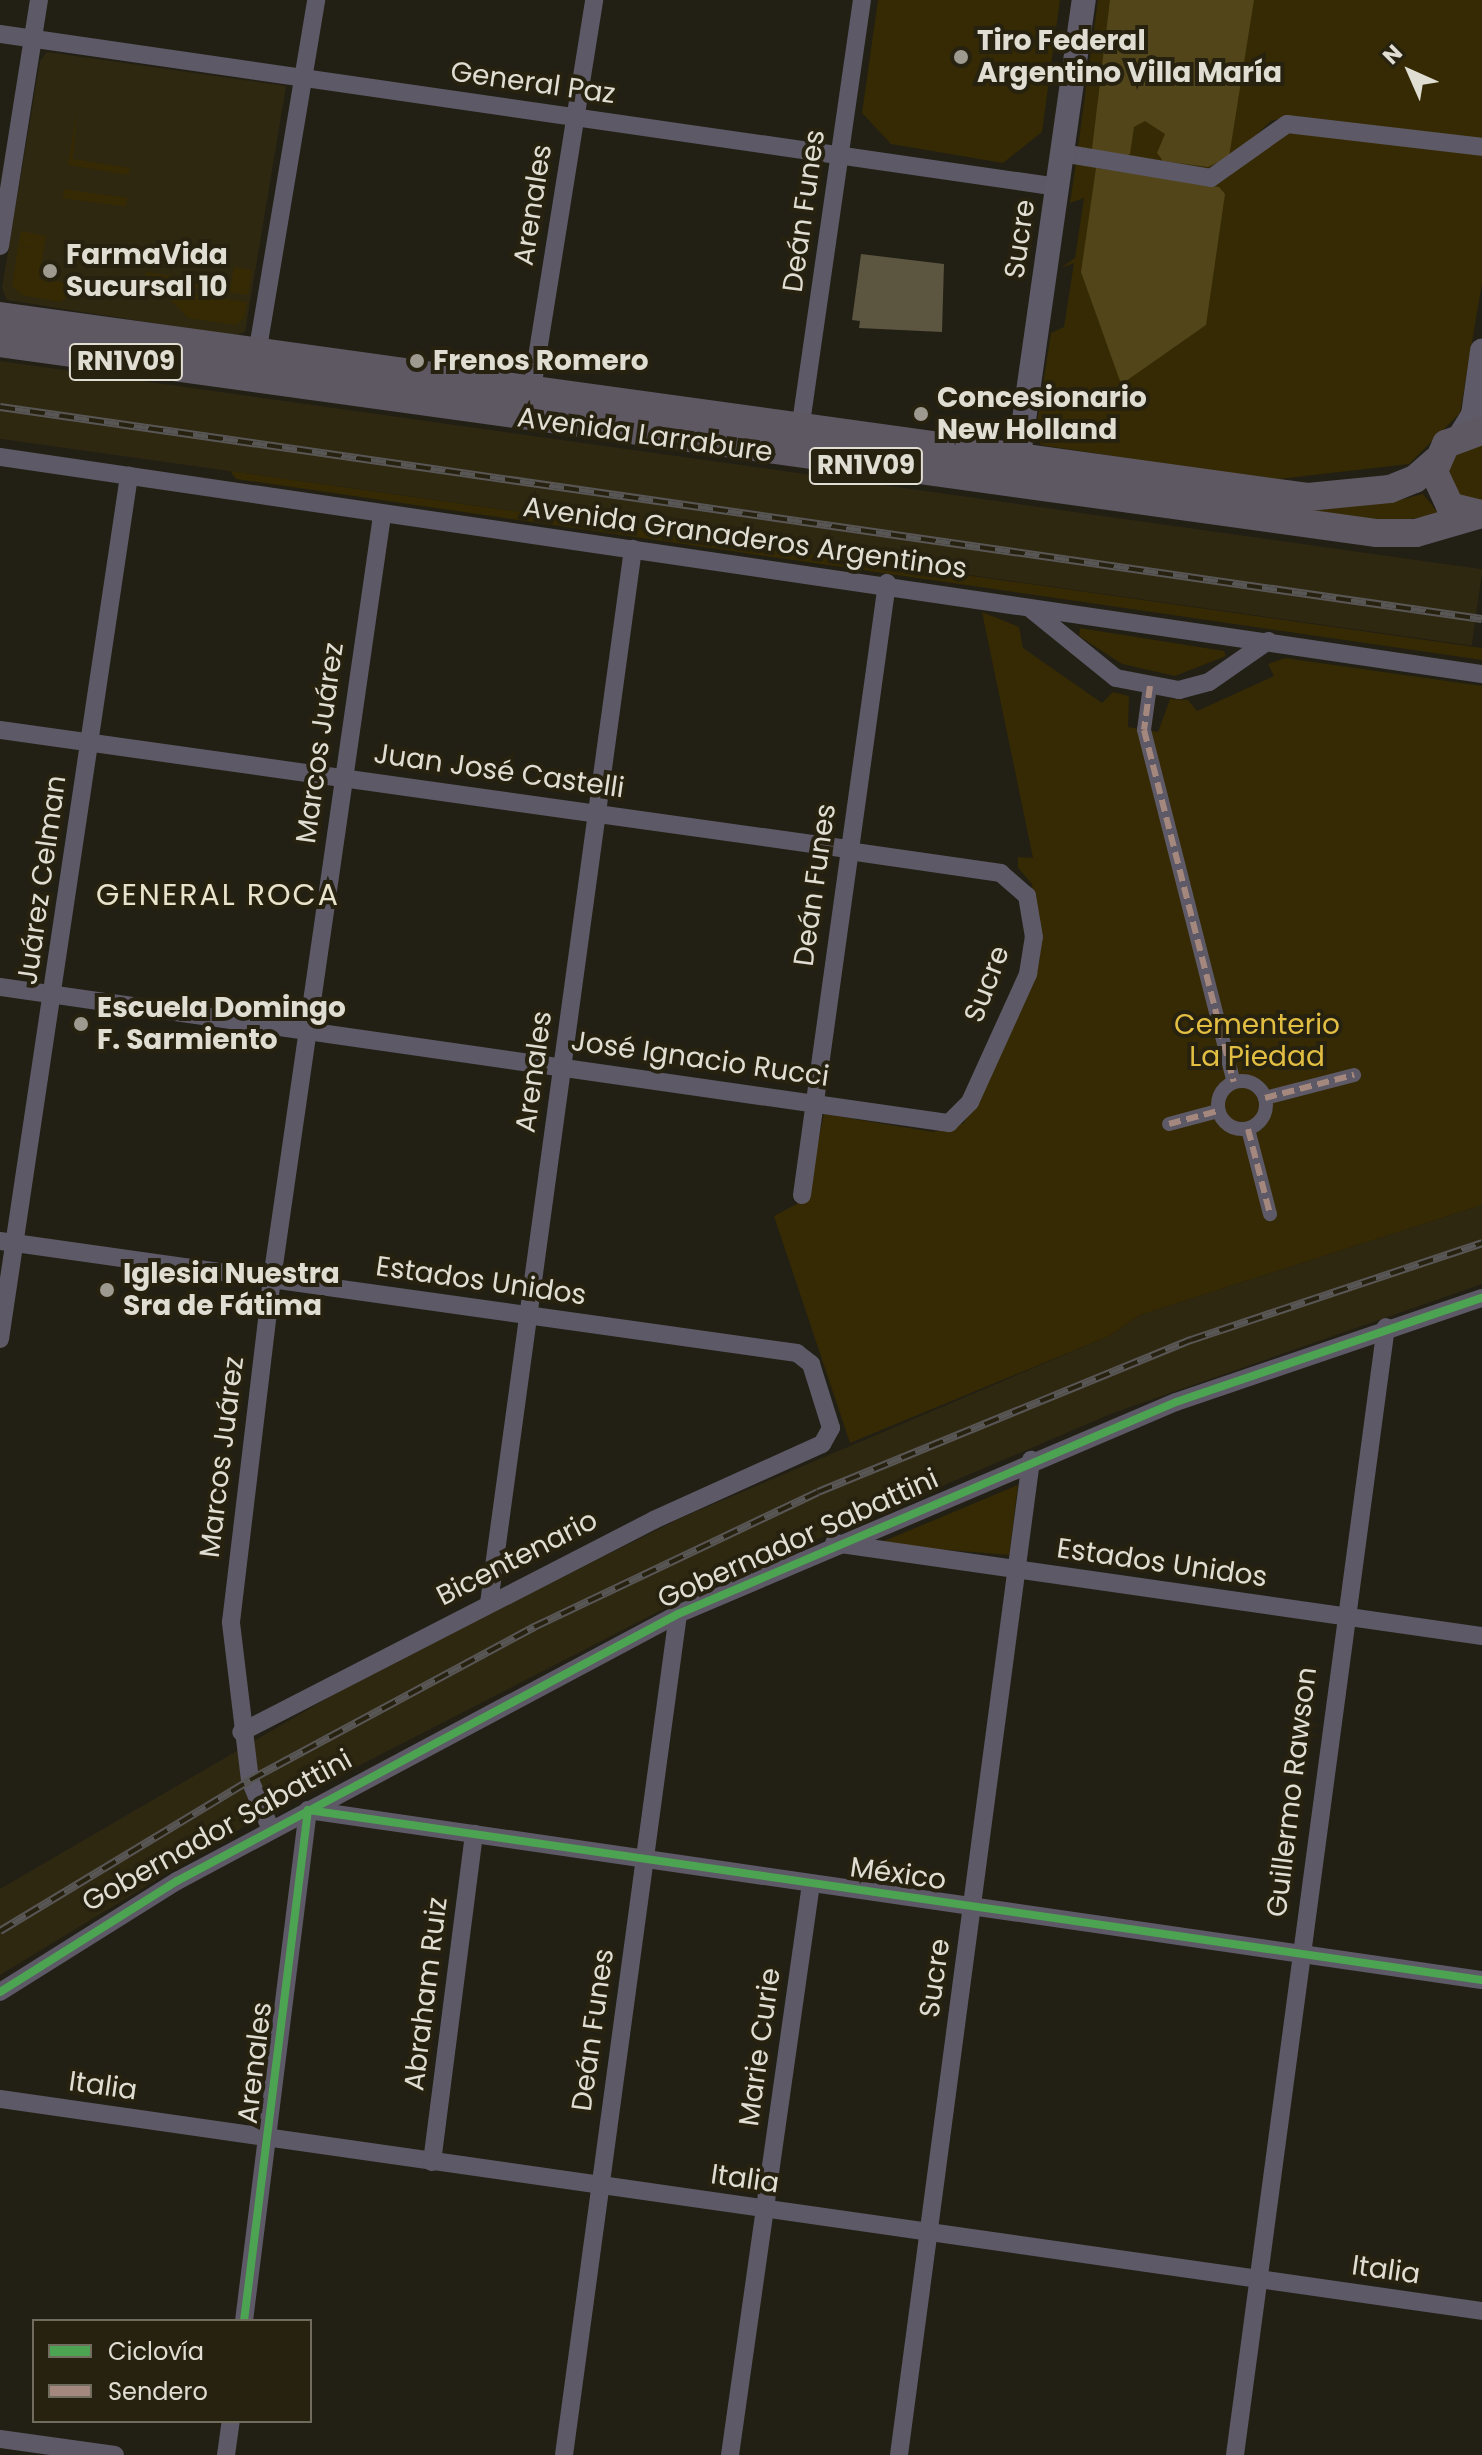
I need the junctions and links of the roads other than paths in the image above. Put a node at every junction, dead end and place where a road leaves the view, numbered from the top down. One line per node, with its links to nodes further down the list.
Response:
1 (39, 0): 7 (street)
2 (316, 0): 8 (street)
3 (594, 0): 9 (street, Arenales)
4 (862, 0): 12 (street, Deán Funes)
5 (1084, 0): 11 (main road, Sucre)
6 (0, 34): 7 (street, General Paz)
7 (32, 39): 8 (street, General Paz); 14 (street)
8 (303, 78): 9 (street, General Paz); 18 (street)
9 (575, 117): 12 (street, General Paz); 19 (street, Arenales)
10 (1482, 147): 11 (street)
11 (1062, 153): 13 (main road, Sucre)
12 (841, 157): 13 (street, General Paz); 20 (street, Deán Funes)
13 (1058, 187): 24 (main road, Sucre)
14 (0, 246)
15 (0, 316): 18 (main road, Avenida Larrabure / RN1V09)
16 (0, 343): 18 (main road, Avenida Larrabure / RN1V09)
17 (1482, 351): 21 (main road)
18 (254, 367): 19 (main road, Avenida Larrabure / RN1V09)
19 (530, 406): 20 (main road, Avenida Larrabure / RN1V09); 24 (main road, Avenida Larrabure / RN1V09)
20 (800, 430): 24 (main road, Avenida Larrabure / RN1V09)
21 (1472, 432): 23 (main road, RN1V09)
22 (0, 457): 25 (street, Avenida Granaderos Argentinos)
23 (1436, 461): 24 (main road, Avenida Larrabure / RN1V09); 26 (main road, RN1V09)
24 (1017, 474): 26 (main road, Avenida Larrabure / RN1V09)
25 (129, 476): 27 (street, Avenida Granaderos Argentinos); 35 (street, Juárez Celman)
26 (1480, 514)
27 (382, 516): 28 (street, Avenida Granaderos Argentinos); 36 (street, Marcos Juárez)
28 (633, 549): 29 (street, Avenida Granaderos Argentinos); 37 (street, Arenales)
29 (887, 583): 30 (street, Avenida Granaderos Argentinos); 38 (street, Deán Funes)
30 (1030, 608): 31 (street, Avenida Granaderos Argentinos); 33 (street)
31 (1268, 641): 32 (street, Avenida Granaderos Argentinos); 33 (street)
32 (1482, 674)
33 (1150, 686): 45 (street)
34 (0, 730): 35 (street, Juan José Castelli)
35 (89, 743): 36 (street, Juan José Castelli); 41 (street, Juárez Celman)
36 (343, 777): 37 (street, Juan José Castelli); 42 (street, Marcos Juárez)
37 (597, 814): 38 (street, Juan José Castelli); 43 (street, Arenales)
38 (848, 850): 39 (street, Juan José Castelli); 47 (street, Deán Funes)
39 (1008, 875): 49 (street, Sucre)
40 (0, 987): 41 (street, José Ignacio Rucci)
41 (54, 995): 42 (street, José Ignacio Rucci); 54 (street, Juárez Celman)
42 (307, 1030): 43 (street, José Ignacio Rucci); 55 (street, Marcos Juárez)
43 (562, 1069): 47 (street, José Ignacio Rucci); 57 (street, Arenales)
44 (1354, 1075): 46 (street)
45 (1234, 1082): 46 (street); 48 (street)
46 (1265, 1098): 51 (street)
47 (814, 1101): 49 (street, José Ignacio Rucci); 52 (street, Deán Funes)
48 (1218, 1111): 50 (street); 51 (street)
49 (962, 1115)
50 (1169, 1124)
51 (1248, 1129): 53 (street)
52 (802, 1195)
53 (1270, 1214)
54 (9, 1242): 55 (street, Estados Unidos); 59 (street, Juárez Celman)
55 (272, 1279): 57 (street, Estados Unidos); 68 (street, Marcos Juárez)
56 (1477, 1301): 58 (street, Gobernador Sabattini)
57 (529, 1316): 60 (street, Estados Unidos); 64 (street, Arenales)
58 (1386, 1327): 61 (street, Gobernador Sabattini); 66 (street, Guillermo Rawson)
59 (0, 1339)
60 (822, 1444): 64 (street, Bicentenario)
61 (1031, 1460): 62 (street, Gobernador Sabattini); 63 (street, Sucre)
62 (834, 1543): 63 (street, Estados Unidos); 65 (street, Gobernador Sabattini)
63 (1018, 1571): 66 (street, Estados Unidos); 74 (street, Sucre)
64 (489, 1603): 68 (street, Bicentenario)
65 (678, 1614): 69 (street, Gobernador Sabattini); 72 (street, Deán Funes)
66 (1343, 1615): 67 (street, Estados Unidos); 75 (street, Guillermo Rawson)
67 (1482, 1636)
68 (241, 1732): 70 (street, Marcos Juárez)
69 (308, 1810): 70 (street, Gobernador Sabattini); 71 (street, México); 79 (street, Arenales)
70 (271, 1830): 77 (street, Gobernador Sabattini)
71 (474, 1834): 72 (street, México); 80 (street, Abraham Ruiz)
72 (646, 1860): 73 (street, México); 81 (street, Deán Funes)
73 (811, 1884): 74 (street, México); 82 (street, Marie Curie)
74 (975, 1907): 75 (street, México); 83 (street, Sucre)
75 (1299, 1954): 76 (street, México); 84 (street, Guillermo Rawson)
76 (1482, 1980)
77 (0, 1992)
78 (0, 2099): 79 (street, Italia)
79 (268, 2136): 80 (street, Italia); 86 (street, Arenales)
80 (432, 2162): 81 (street, Italia)
81 (598, 2186): 82 (street, Italia); 91 (street, Deán Funes)
82 (766, 2210): 83 (street, Italia); 92 (street, Marie Curie)
83 (930, 2235): 84 (street, Italia); 93 (street, Sucre)
84 (1258, 2280): 85 (street, Italia); 94 (street, Guillermo Rawson)
85 (1482, 2311)
86 (244, 2319)
87 (231, 2423): 90 (street)
88 (0, 2439): 89 (street)
89 (115, 2455)
90 (226, 2455)
91 (564, 2455)
92 (730, 2455)
93 (899, 2455)
94 (1235, 2455)

